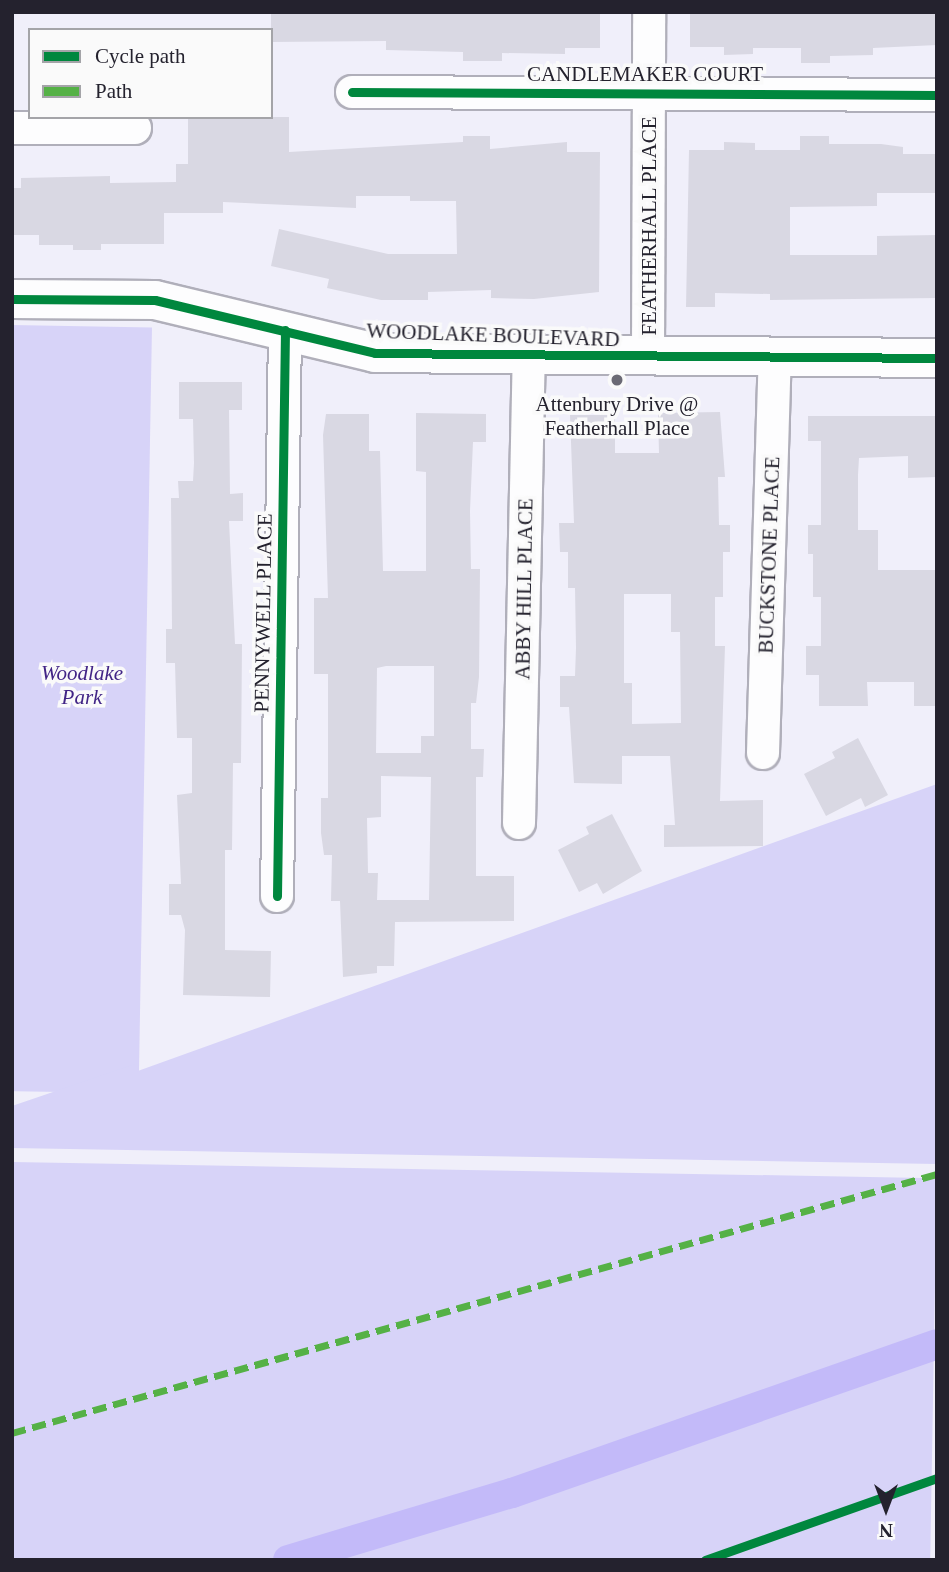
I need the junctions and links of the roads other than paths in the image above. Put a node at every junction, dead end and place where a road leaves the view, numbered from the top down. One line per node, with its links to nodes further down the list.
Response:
1 (649, 12): 2 (street, FEATHERHALL PLACE)
2 (649, 91): 3 (street, CANDLEMAKER COURT); 4 (street, CANDLEMAKER COURT); 10 (street, FEATHERHALL PLACE)
3 (352, 92)
4 (937, 95)
5 (12, 128): 6 (street)
6 (135, 128)
7 (12, 299): 8 (street, WOODLAKE BOULEVARD)
8 (285, 330): 9 (street, WOODLAKE BOULEVARD); 15 (street, PENNYWELL PLACE)
9 (529, 355): 10 (street, WOODLAKE BOULEVARD); 14 (street, ABBY HILL PLACE)
10 (648, 356): 11 (street, WOODLAKE BOULEVARD)
11 (775, 357): 12 (street, WOODLAKE BOULEVARD); 13 (street, BUCKSTONE PLACE)
12 (937, 358)
13 (763, 752)
14 (519, 822)
15 (277, 896)

